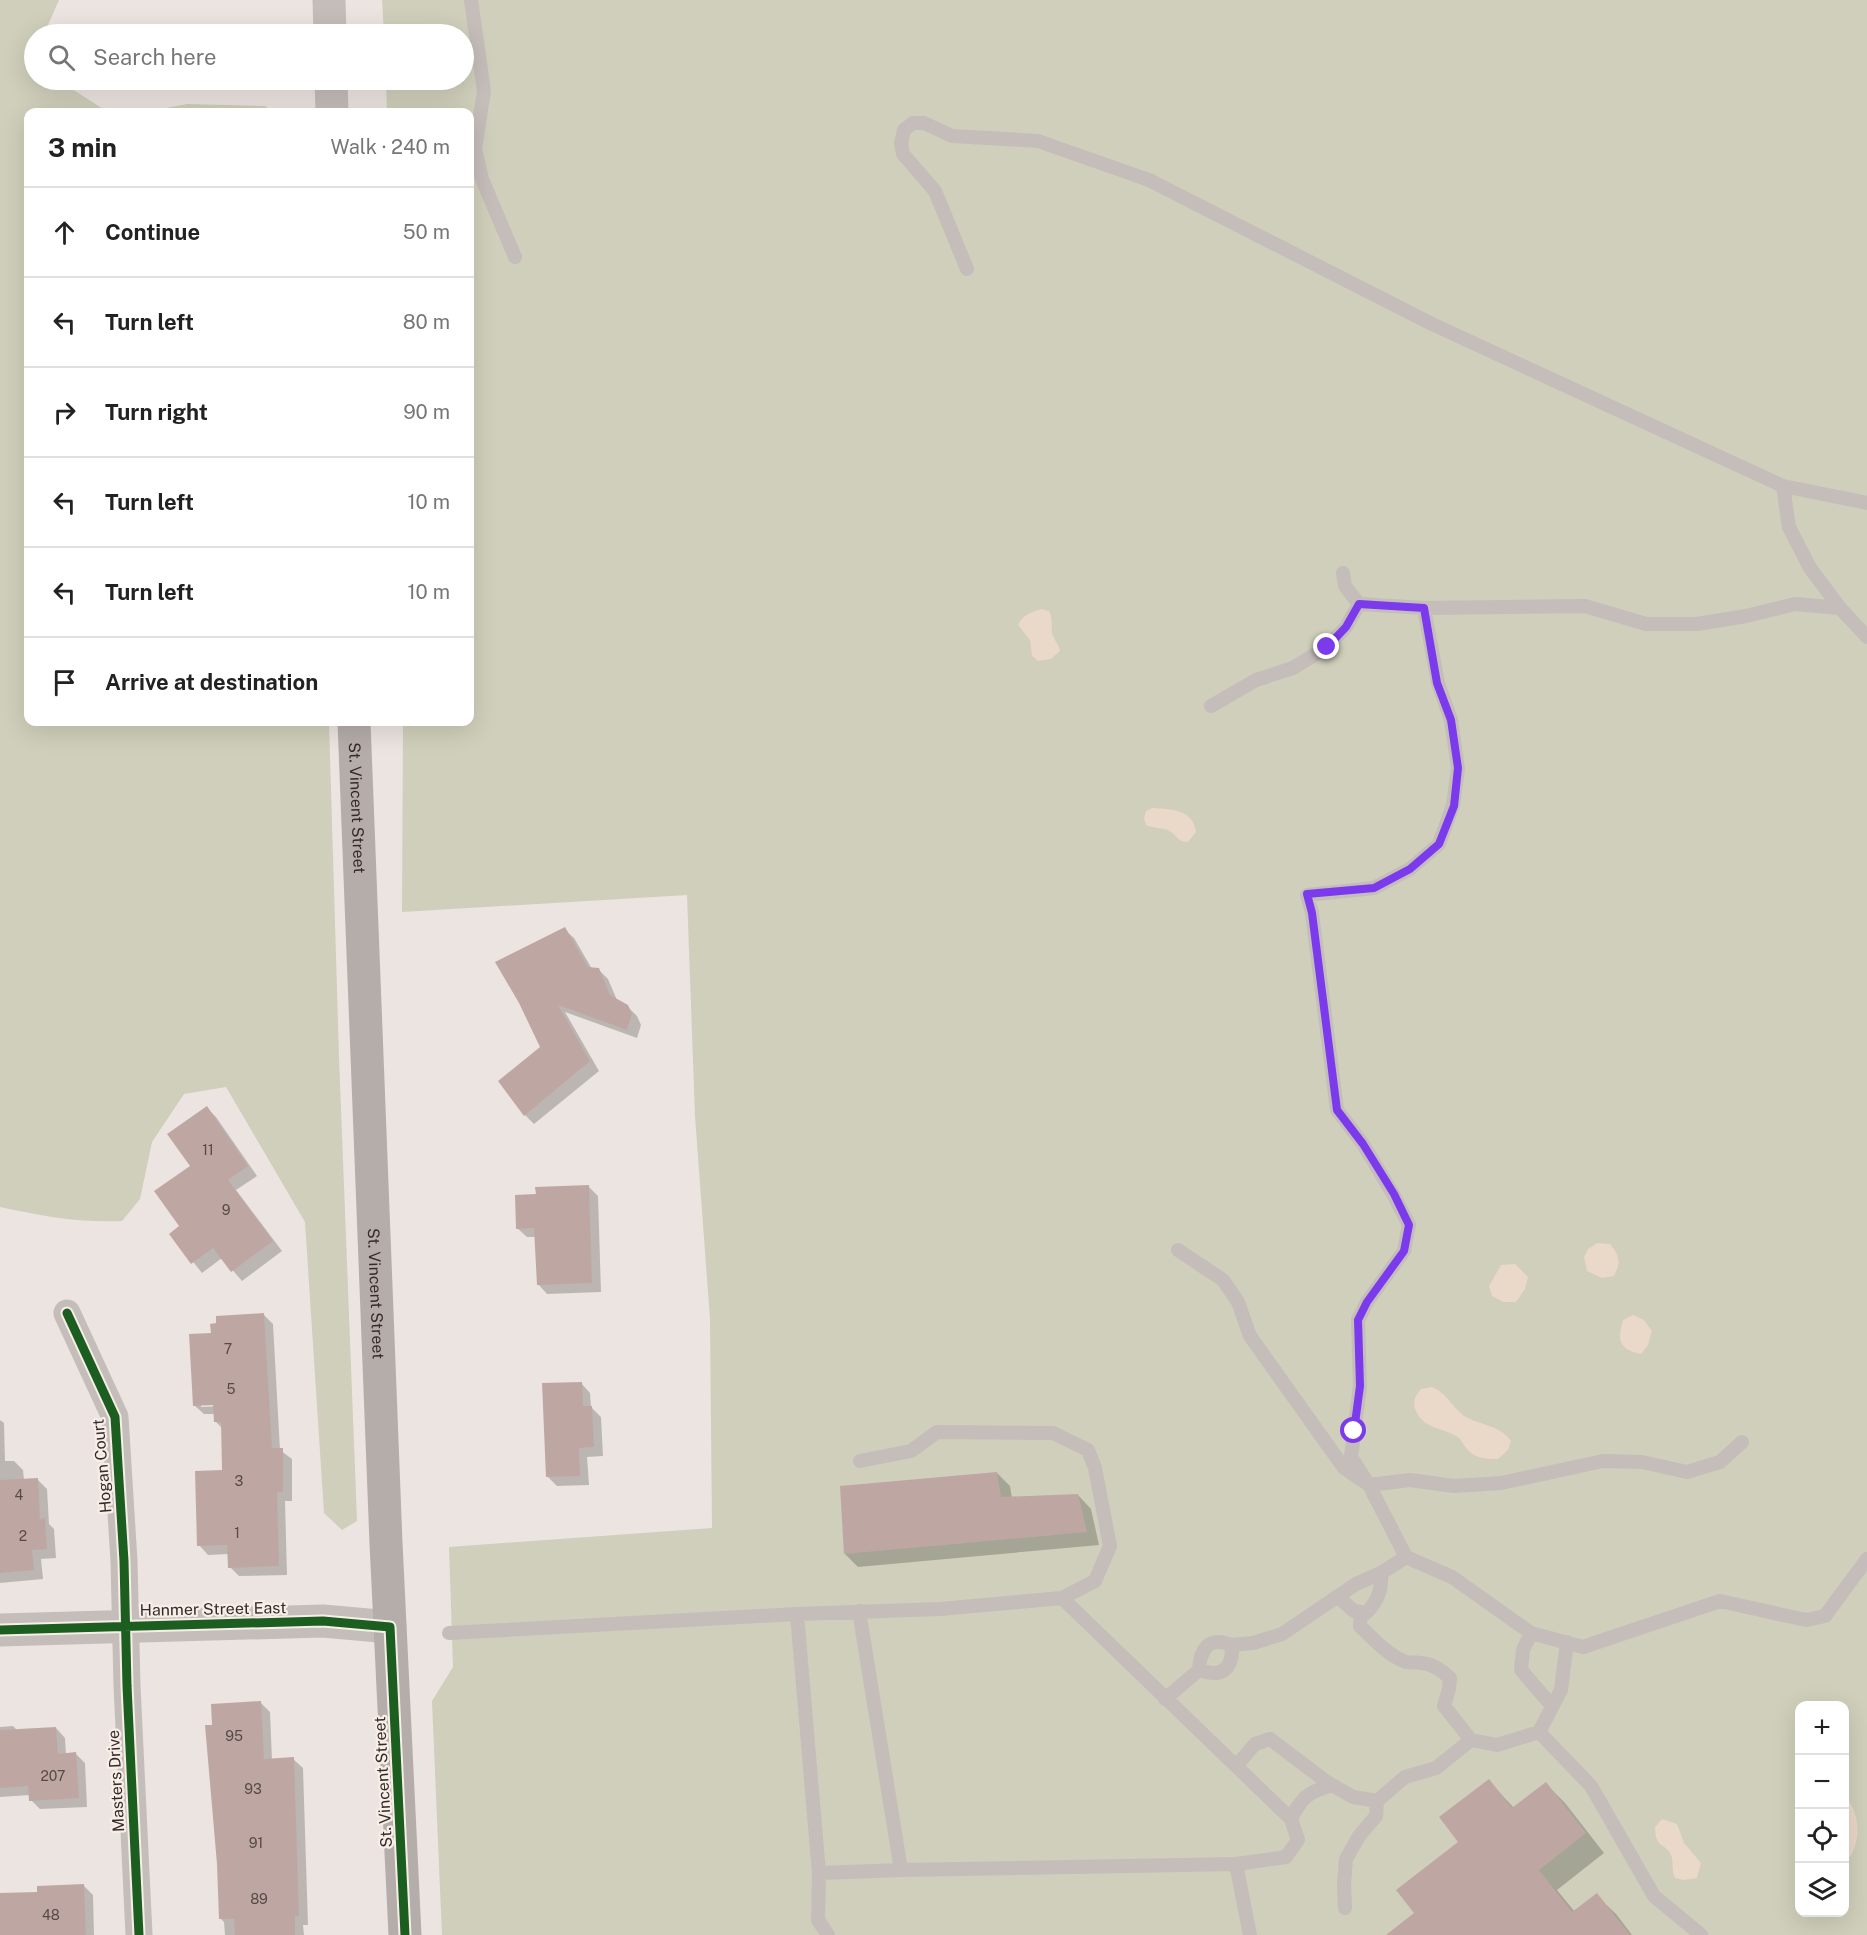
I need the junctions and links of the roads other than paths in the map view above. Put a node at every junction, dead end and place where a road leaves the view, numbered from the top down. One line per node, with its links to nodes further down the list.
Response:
1 (328, 0): 3 (street)
2 (471, 0): 6 (lane)
3 (329, 24)
4 (331, 90): 5 (street)
5 (332, 108)
6 (516, 257)
7 (967, 269): 8 (lane)
8 (1783, 486): 9 (lane); 13 (lane)
9 (1867, 503)
10 (1343, 573): 11 (lane)
11 (1359, 604): 12 (lane); 15 (lane)
12 (1424, 608): 13 (lane); 21 (lane)
13 (1840, 608): 14 (lane)
14 (1867, 637)
15 (1211, 706)
16 (354, 726): 31 (main road, St. Vincent Street)
17 (1178, 1250): 21 (lane)
18 (67, 1313): 30 (street, Hogan Court)
19 (1742, 1442): 21 (lane)
20 (860, 1461): 26 (lane)
21 (1369, 1485): 22 (lane)
22 (1406, 1557): 24 (lane); 34 (lane)
23 (1867, 1559): 35 (lane)
24 (1381, 1573): 25 (lane); 28 (lane)
25 (1338, 1597): 28 (lane); 36 (lane)
26 (1062, 1598): 27 (lane); 38 (lane)
27 (859, 1611): 29 (lane); 47 (lane)
28 (1361, 1612): 41 (lane)
29 (797, 1614): 33 (lane); 48 (lane)
30 (125, 1626): 31 (street, Hanmer Street East); 32 (street, Hanmer Street East); 50 (street, Masters Drive)
31 (390, 1627): 51 (main road, St. Vincent Street)
32 (0, 1630)
33 (449, 1633)
34 (1532, 1633): 35 (lane); 39 (lane)
35 (1567, 1642): 39 (lane)
36 (1231, 1645): 37 (lane); 37 (lane)
37 (1199, 1670): 38 (lane)
38 (1164, 1699): 42 (lane)
39 (1552, 1706): 40 (lane)
40 (1539, 1732): 41 (lane); 54 (lane)
41 (1471, 1740): 44 (lane)
42 (1236, 1766): 43 (lane); 45 (lane)
43 (1332, 1785): 44 (lane); 45 (lane)
44 (1377, 1801): 49 (lane)
45 (1291, 1819): 46 (lane)
46 (1236, 1864): 47 (lane); 53 (lane)
47 (901, 1870): 48 (lane)
48 (819, 1873): 52 (lane)
49 (1345, 1908)
50 (139, 1935)
51 (405, 1935)
52 (828, 1935)
53 (1250, 1935)
54 (1701, 1935)

